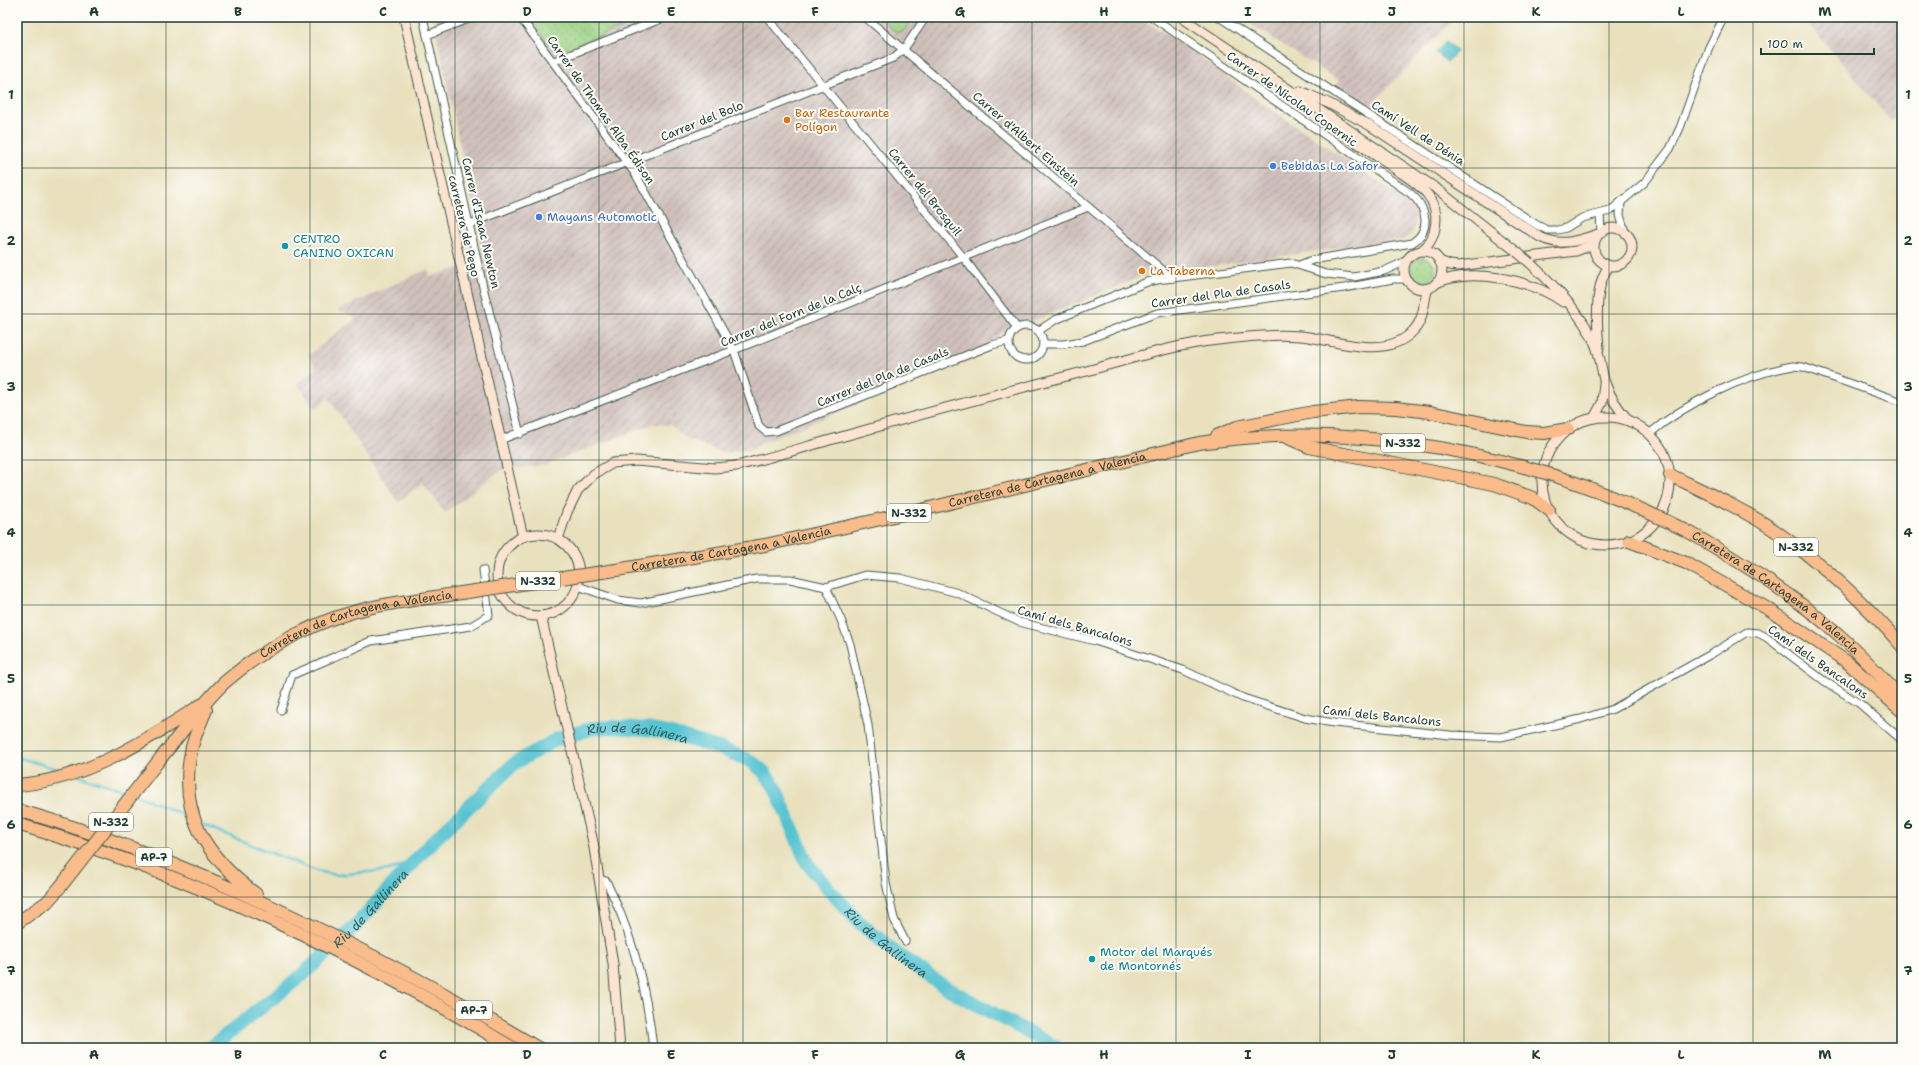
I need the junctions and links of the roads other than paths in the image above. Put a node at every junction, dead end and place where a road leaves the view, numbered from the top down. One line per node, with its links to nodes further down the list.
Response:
1 (404, 17): 60 (main road, carretera de Pego)
2 (423, 17): 13 (street, Carrer d'Isaac Newton)
3 (473, 17): 13 (street)
4 (520, 17): 15 (street, Carrer de Thomas Alba Édison)
5 (666, 17): 15 (street)
6 (767, 17): 16 (street, Carrer del Brosquil)
7 (865, 17): 14 (street, Carrer d'Albert Einstein)
8 (926, 17): 14 (street, Carrer del Bolo)
9 (1152, 17): 24 (street, Carrer de Nicolau Copernic)
10 (1181, 17): 17 (main road)
11 (1219, 17): 22 (street, Camí Vell de Dénia)
12 (1724, 17): 19 (street)
13 (427, 35): 25 (street, Carrer d'Isaac Newton)
14 (904, 50): 16 (street, Carrer del Bolo); 20 (street, Carrer d'Albert Einstein)
15 (554, 61): 18 (street, Carrer de Thomas Alba Édison)
16 (823, 84): 18 (street, Carrer del Bolo); 32 (street, Carrer del Brosquil)
17 (1283, 85): 27 (main road); 29 (main road); 44 (main road, bridge)
18 (626, 163): 25 (street, Carrer del Bolo); 49 (street, Carrer de Thomas Alba Édison)
19 (1622, 202): 21 (street); 23 (street)
20 (1088, 207): 32 (street, Carrer del Forn de la Calç); 38 (street, Carrer d'Albert Einstein)
21 (1612, 210): 22 (street, Camí Vell de Dénia); 23 (street)
22 (1600, 214): 27 (street)
23 (1621, 220): 26 (street)
24 (1426, 222): 35 (street, Carrer del Pla de Casals)
25 (470, 224): 57 (street, Carrer d'Isaac Newton)
26 (1625, 232): 27 (main road); 37 (main road)
27 (1600, 233): 28 (main road)
28 (1594, 244): 30 (main road); 31 (main road)
29 (1421, 251): 33 (main road); 34 (main road)
30 (1576, 251): 31 (main road); 36 (main road)
31 (1596, 255): 37 (main road)
32 (963, 257): 45 (street, Carrer del Brosquil); 49 (street, Carrer del Forn de la Calç)
33 (1406, 261): 35 (street, Carrer del Pla de Casals); 39 (main road)
34 (1439, 261): 36 (main road); 40 (main road)
35 (1300, 265): 38 (street, Carrer del Pla de Casals)
36 (1458, 266): 40 (main road)
37 (1609, 266): 50 (main road)
38 (1172, 278): 46 (street, Carrer del Pla de Casals)
39 (1406, 279): 41 (main road); 48 (street, Carrer del Pla de Casals)
40 (1438, 279): 42 (main road); 44 (main road)
41 (1415, 287): 42 (main road); 43 (main road)
42 (1428, 288): 43 (main road)
43 (1424, 306): 65 (main road)
44 (1572, 309): 50 (main road)
45 (1017, 328): 46 (street); 47 (street)
46 (1038, 331): 48 (street)
47 (1008, 341): 48 (street); 56 (street, Carrer del Pla de Casals)
48 (1043, 344)
49 (734, 350): 56 (street, Carrer de Thomas Alba Édison); 57 (street, Carrer del Forn de la Calç)
50 (1601, 365): 51 (main road)
51 (1604, 380): 53 (main road); 54 (main road)
52 (1902, 402): 58 (street)
53 (1594, 418): 54 (main road); 55 (main road)
54 (1630, 422): 58 (main road)
55 (1568, 429): 61 (highway); 63 (main road)
56 (766, 432)
57 (520, 434): 60 (street, Carrer del Forn de la Calç)
58 (1649, 434): 62 (main road)
59 (1281, 436): 61 (highway, Carretera de Cartagena a Valencia / N-332); 63 (highway); 73 (highway, Carretera de Cartagena a Valencia / N-332, bridge)
60 (500, 440): 64 (main road, carretera de Pego)
61 (1199, 443): 72 (highway, Carretera de Cartagena a Valencia / N-332, bridge)
62 (1670, 475): 66 (main road); 71 (highway, N-332)
63 (1549, 510): 66 (main road)
64 (523, 537): 65 (main road); 70 (main road)
65 (558, 539): 68 (main road)
66 (1629, 541): 75 (highway)
67 (483, 570): 74 (street)
68 (578, 586): 69 (street); 70 (main road)
69 (826, 587): 76 (street, Camí dels Bancalons); 85 (street)
70 (541, 616): 82 (main road)
71 (1902, 646)
72 (211, 698): 77 (highway); 83 (highway); 84 (highway, Carretera de Cartagena a Valencia / N-332, bridge)
73 (1902, 698)
74 (281, 710)
75 (1902, 711)
76 (1902, 740)
77 (17, 785)
78 (17, 810): 83 (highway, AP-7)
79 (17, 824): 81 (highway, AP-7)
80 (17, 830): 81 (highway)
81 (62, 837): 86 (highway, AP-7)
82 (599, 879): 88 (main road); 89 (street)
83 (269, 904): 87 (highway, AP-7)
84 (17, 923)
85 (904, 941)
86 (513, 1048)
87 (538, 1048)
88 (620, 1048)
89 (653, 1048)

